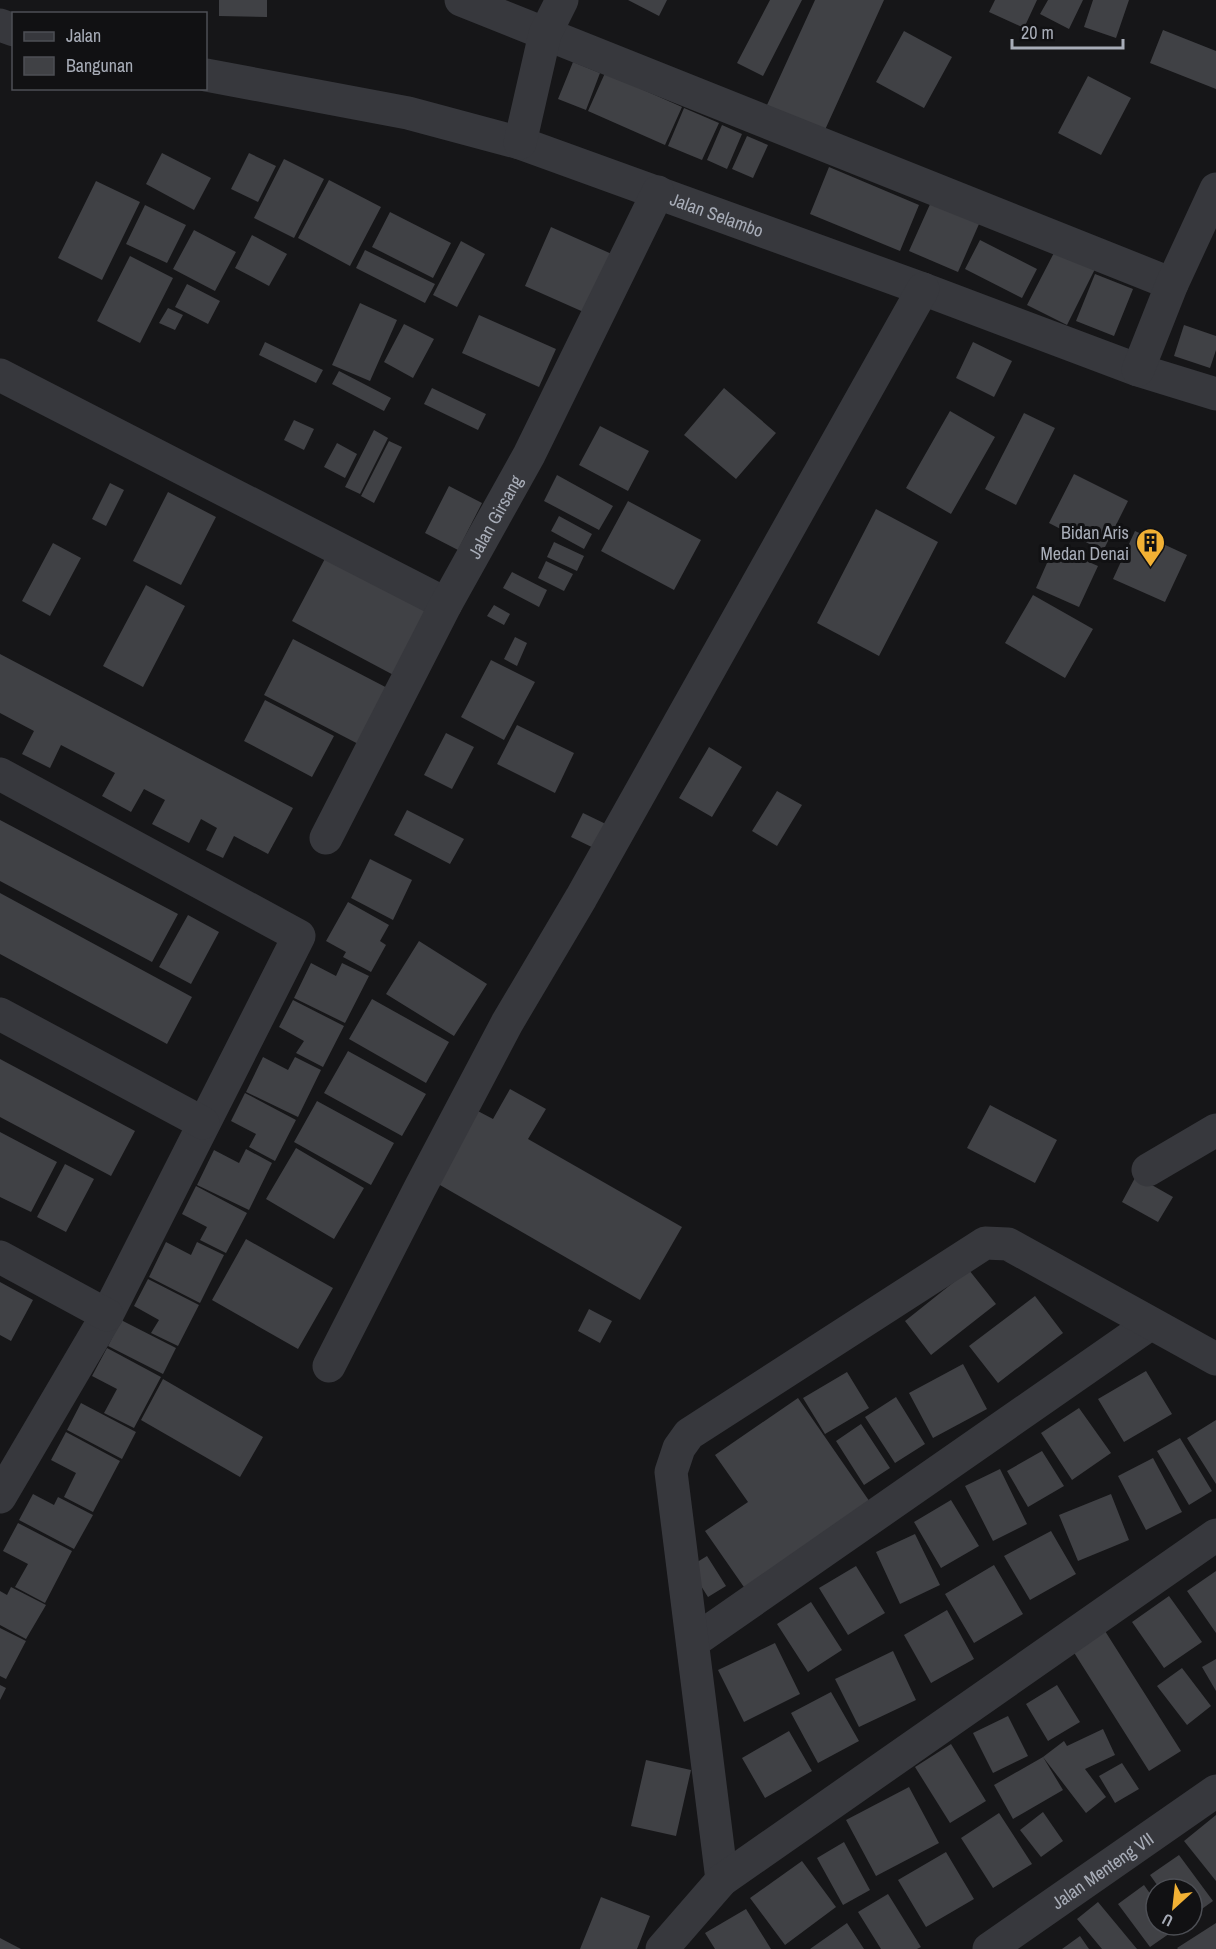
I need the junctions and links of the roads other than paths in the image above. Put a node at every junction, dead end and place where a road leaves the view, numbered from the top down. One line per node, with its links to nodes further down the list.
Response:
1 (461, 0): 3 (street)
2 (562, 0): 3 (street)
3 (544, 34): 5 (street); 8 (street)
4 (207, 75): 5 (street, Jalan Selambo)
5 (520, 143): 7 (street, Jalan Selambo)
6 (1216, 189): 8 (street)
7 (658, 192): 9 (street, Jalan Selambo); 13 (street, Jalan Girsang)
8 (1172, 284): 10 (street)
9 (923, 289): 10 (street, Jalan Selambo); 24 (street)
10 (1138, 370): 12 (street, Jalan Selambo)
11 (0, 375): 13 (street)
12 (1216, 394)
13 (446, 604): 15 (street, Jalan Girsang)
14 (0, 774): 17 (street)
15 (326, 838)
16 (0, 1014): 17 (street)
17 (203, 1123): 21 (street)
18 (1216, 1130): 19 (street)
19 (1148, 1170)
20 (0, 1257): 21 (street)
21 (107, 1315): 25 (street)
22 (1150, 1324): 23 (street); 27 (street); 27 (street)
23 (1216, 1359)
24 (329, 1366)
25 (1, 1492)
26 (1216, 1535): 29 (street)
27 (693, 1642): 29 (street)
28 (1216, 1791): 31 (street, Jalan Menteng VII)
29 (722, 1880): 30 (street)
30 (662, 1949)
31 (989, 1949)

